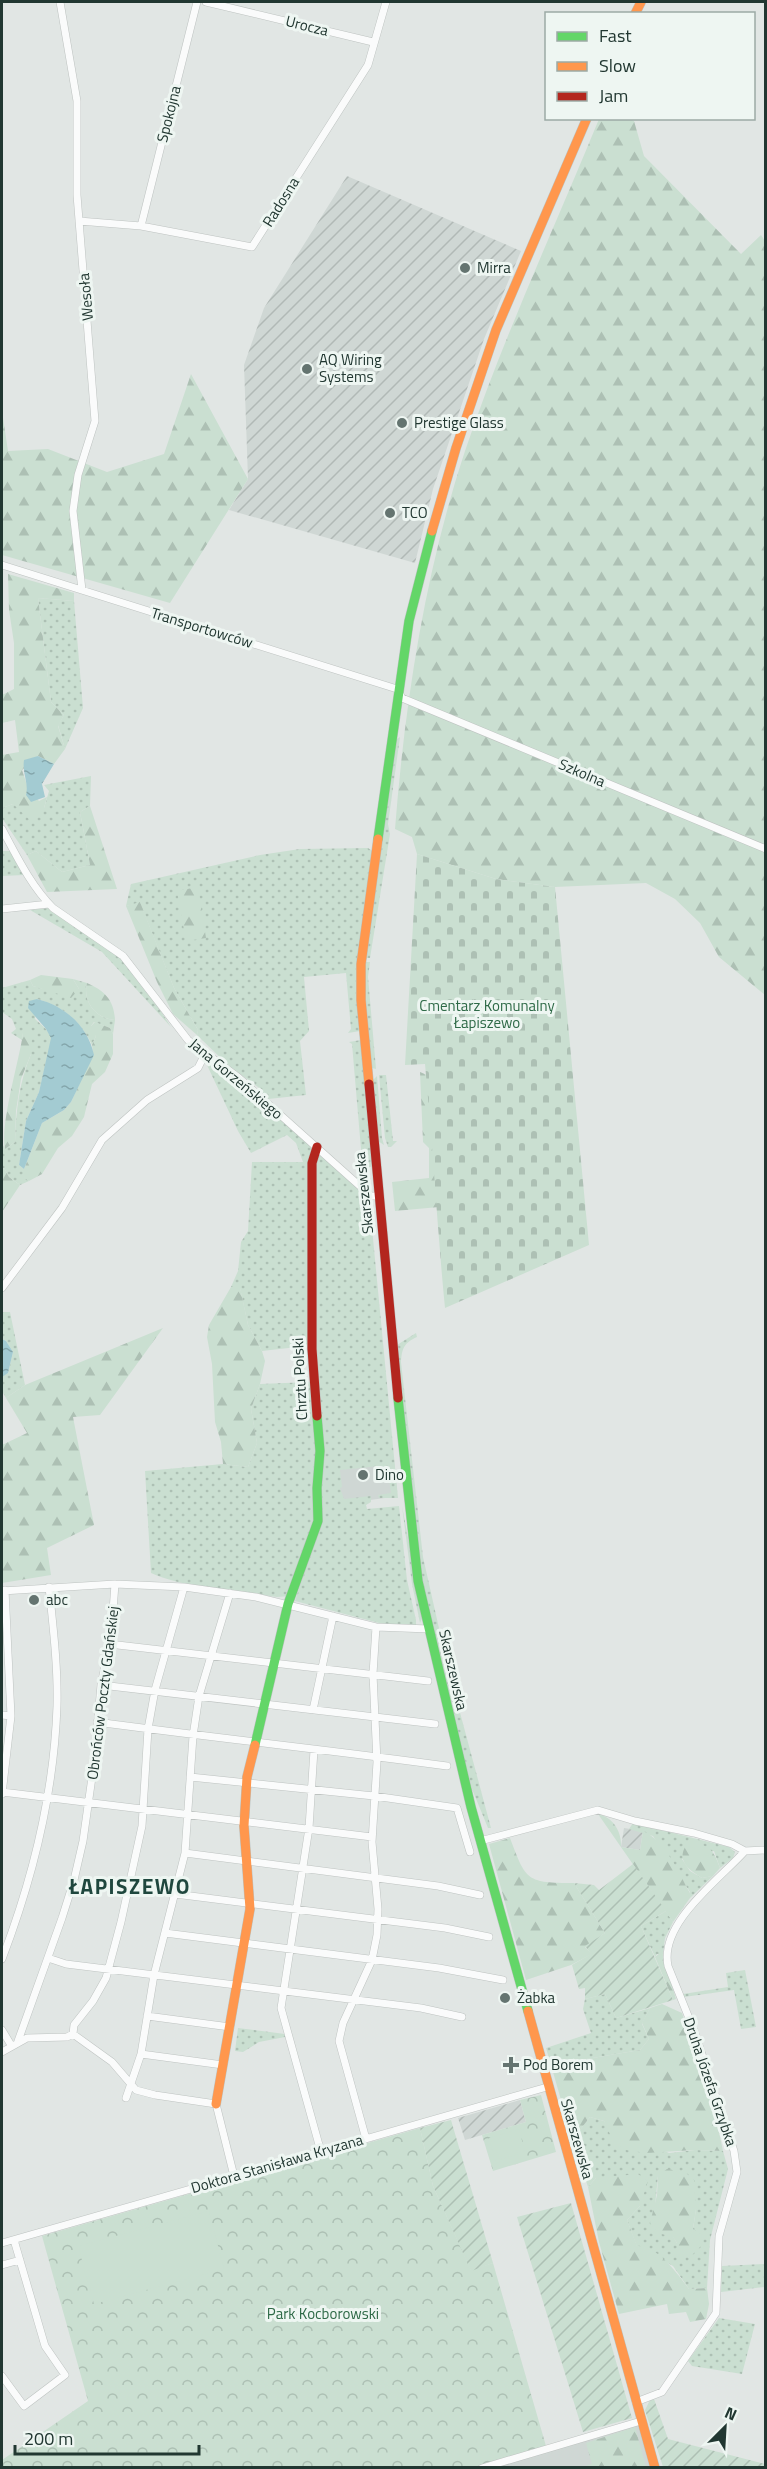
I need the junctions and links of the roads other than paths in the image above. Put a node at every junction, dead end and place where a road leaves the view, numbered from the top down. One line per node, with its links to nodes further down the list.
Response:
1 (60, 2): 7 (street, Wesoła)
2 (197, 2): 8 (street, Spokojna)
3 (206, 2): 5 (street, Urocza)
4 (386, 2): 5 (street, Radosna)
5 (373, 42): 8 (street, Radosna)
6 (586, 120): 11 (main road, Skarszewska)
7 (80, 221): 8 (street, Radosna); 10 (street, Wesoła)
8 (141, 226)
9 (2, 565): 10 (street, Transportowców)
10 (82, 590): 11 (street, Transportowców)
11 (399, 695): 13 (street, Szkolna); 18 (main road, Skarszewska)
12 (2, 829): 14 (street, Jana Gorzeńskiego)
13 (765, 849)
14 (49, 904): 15 (street); 16 (street, Jana Gorzeńskiego)
15 (2, 909)
16 (205, 1054): 17 (street, Jana Gorzeńskiego); 19 (street)
17 (317, 1147): 18 (street, Jana Gorzeńskiego); 25 (main road, Chrztu Polski)
18 (379, 1196): 28 (main road, Skarszewska)
19 (2, 1288)
20 (115, 1584): 21 (street); 22 (street); 30 (street, Obrońców Poczty Gdańskiej)
21 (49, 1587): 23 (street); 60 (street)
22 (184, 1587): 24 (street); 31 (street)
23 (3, 1590): 29 (street, Obrońców Poczty Gdańskiej)
24 (230, 1593): 25 (street); 32 (street)
25 (288, 1604): 26 (street); 33 (main road, Chrztu Polski)
26 (333, 1616): 27 (street); 34 (street)
27 (376, 1627): 28 (street); 35 (street)
28 (429, 1629): 67 (main road, Skarszewska)
29 (4, 1637): 36 (street, Obrońców Poczty Gdańskiej)
30 (109, 1644): 31 (street); 38 (street, Obrońców Poczty Gdańskiej)
31 (165, 1651): 32 (street); 39 (street)
32 (210, 1656): 33 (street); 40 (street)
33 (274, 1663): 34 (street); 41 (main road, Chrztu Polski)
34 (322, 1669): 35 (street); 42 (street)
35 (373, 1674): 37 (street); 45 (street)
36 (5, 1675): 44 (street, Obrońców Poczty Gdańskiej)
37 (428, 1681)
38 (101, 1685): 39 (street); 46 (street, Obrońców Poczty Gdańskiej)
39 (155, 1690): 40 (street); 48 (street)
40 (199, 1696): 41 (street); 49 (street)
41 (264, 1703): 42 (street); 50 (main road, Chrztu Polski)
42 (313, 1710): 45 (street)
43 (2, 1715): 44 (street)
44 (10, 1716): 52 (street, Obrońców Poczty Gdańskiej)
45 (376, 1716): 47 (street); 53 (street)
46 (97, 1722): 48 (street); 61 (street, Obrońców Poczty Gdańskiej)
47 (435, 1724)
48 (148, 1729): 49 (street); 62 (street)
49 (193, 1736): 50 (street); 55 (street)
50 (255, 1742): 51 (street); 56 (main road, Chrztu Polski)
51 (314, 1750): 53 (street); 57 (street)
52 (4, 1756): 58 (street, Obrońców Poczty Gdańskiej)
53 (377, 1756): 54 (street); 59 (street)
54 (447, 1766)
55 (190, 1777): 56 (street); 63 (street)
56 (246, 1781): 57 (street); 64 (main road, Chrztu Polski)
57 (312, 1789): 59 (street); 65 (street)
58 (2, 1793): 60 (street, Obrońców Poczty Gdańskiej)
59 (375, 1796): 66 (street); 70 (street)
60 (47, 1797): 61 (street, Obrońców Poczty Gdańskiej); 85 (street)
61 (89, 1802): 62 (street); 84 (street, Obrońców Poczty Gdańskiej)
62 (144, 1809): 63 (street); 87 (street)
63 (188, 1815): 64 (street); 71 (street)
64 (244, 1821): 65 (street); 72 (main road, Chrztu Polski)
65 (309, 1828): 66 (street); 73 (street)
66 (372, 1837): 74 (street)
67 (480, 1841): 69 (street); 104 (main road, Skarszewska)
68 (765, 1850): 69 (street)
69 (745, 1851): 114 (street, Druha Józefa Grzybka)
70 (470, 1852)
71 (185, 1853): 72 (street); 75 (street)
72 (247, 1862): 73 (street); 77 (main road, Chrztu Polski)
73 (303, 1869): 74 (street); 78 (street)
74 (375, 1878): 76 (street); 79 (street)
75 (175, 1894): 77 (street); 80 (street)
76 (480, 1895)
77 (250, 1903): 78 (street); 82 (main road, Chrztu Polski)
78 (297, 1909): 79 (street); 83 (street)
79 (378, 1919): 81 (street); 86 (street)
80 (165, 1934): 82 (street); 88 (street)
81 (489, 1937)
82 (244, 1944): 83 (street); 90 (main road, Chrztu Polski)
83 (290, 1949): 86 (street); 91 (street)
84 (48, 1958): 87 (street); 98 (street, Obrońców Poczty Gdańskiej)
85 (2, 1959)
86 (372, 1960): 89 (street); 92 (street)
87 (108, 1970): 88 (street); 97 (street)
88 (154, 1975): 90 (street); 93 (street)
89 (503, 1980)
90 (236, 1986): 91 (street); 95 (main road, Chrztu Polski)
91 (283, 1990): 92 (street); 108 (street)
92 (353, 2000): 94 (street); 107 (street)
93 (147, 2016): 95 (street); 101 (street)
94 (462, 2017)
95 (230, 2027): 102 (main road, Chrztu Polski)
96 (2, 2030): 99 (street)
97 (73, 2034): 98 (street); 103 (street)
98 (18, 2041): 99 (street)
99 (11, 2045): 100 (street)
100 (2, 2052)
101 (141, 2054): 102 (street); 103 (street)
102 (223, 2065): 106 (main road, Chrztu Polski)
103 (130, 2086): 105 (street); 106 (street)
104 (547, 2087): 107 (street, Doktora Stanisława Kryzana); 114 (main road, Skarszewska)
105 (126, 2098)
106 (216, 2104): 109 (street)
107 (366, 2139): 108 (street, Doktora Stanisława Kryzana)
108 (321, 2152): 109 (street, Doktora Stanisława Kryzana)
109 (234, 2176): 110 (street, Doktora Stanisława Kryzana)
110 (8, 2242): 111 (street)
111 (20, 2260): 112 (street); 113 (street)
112 (2, 2265)
113 (2, 2376)
114 (636, 2402): 115 (main road, Skarszewska)
115 (641, 2421): 116 (street); 117 (main road, Skarszewska)
116 (482, 2468)
117 (655, 2468)

